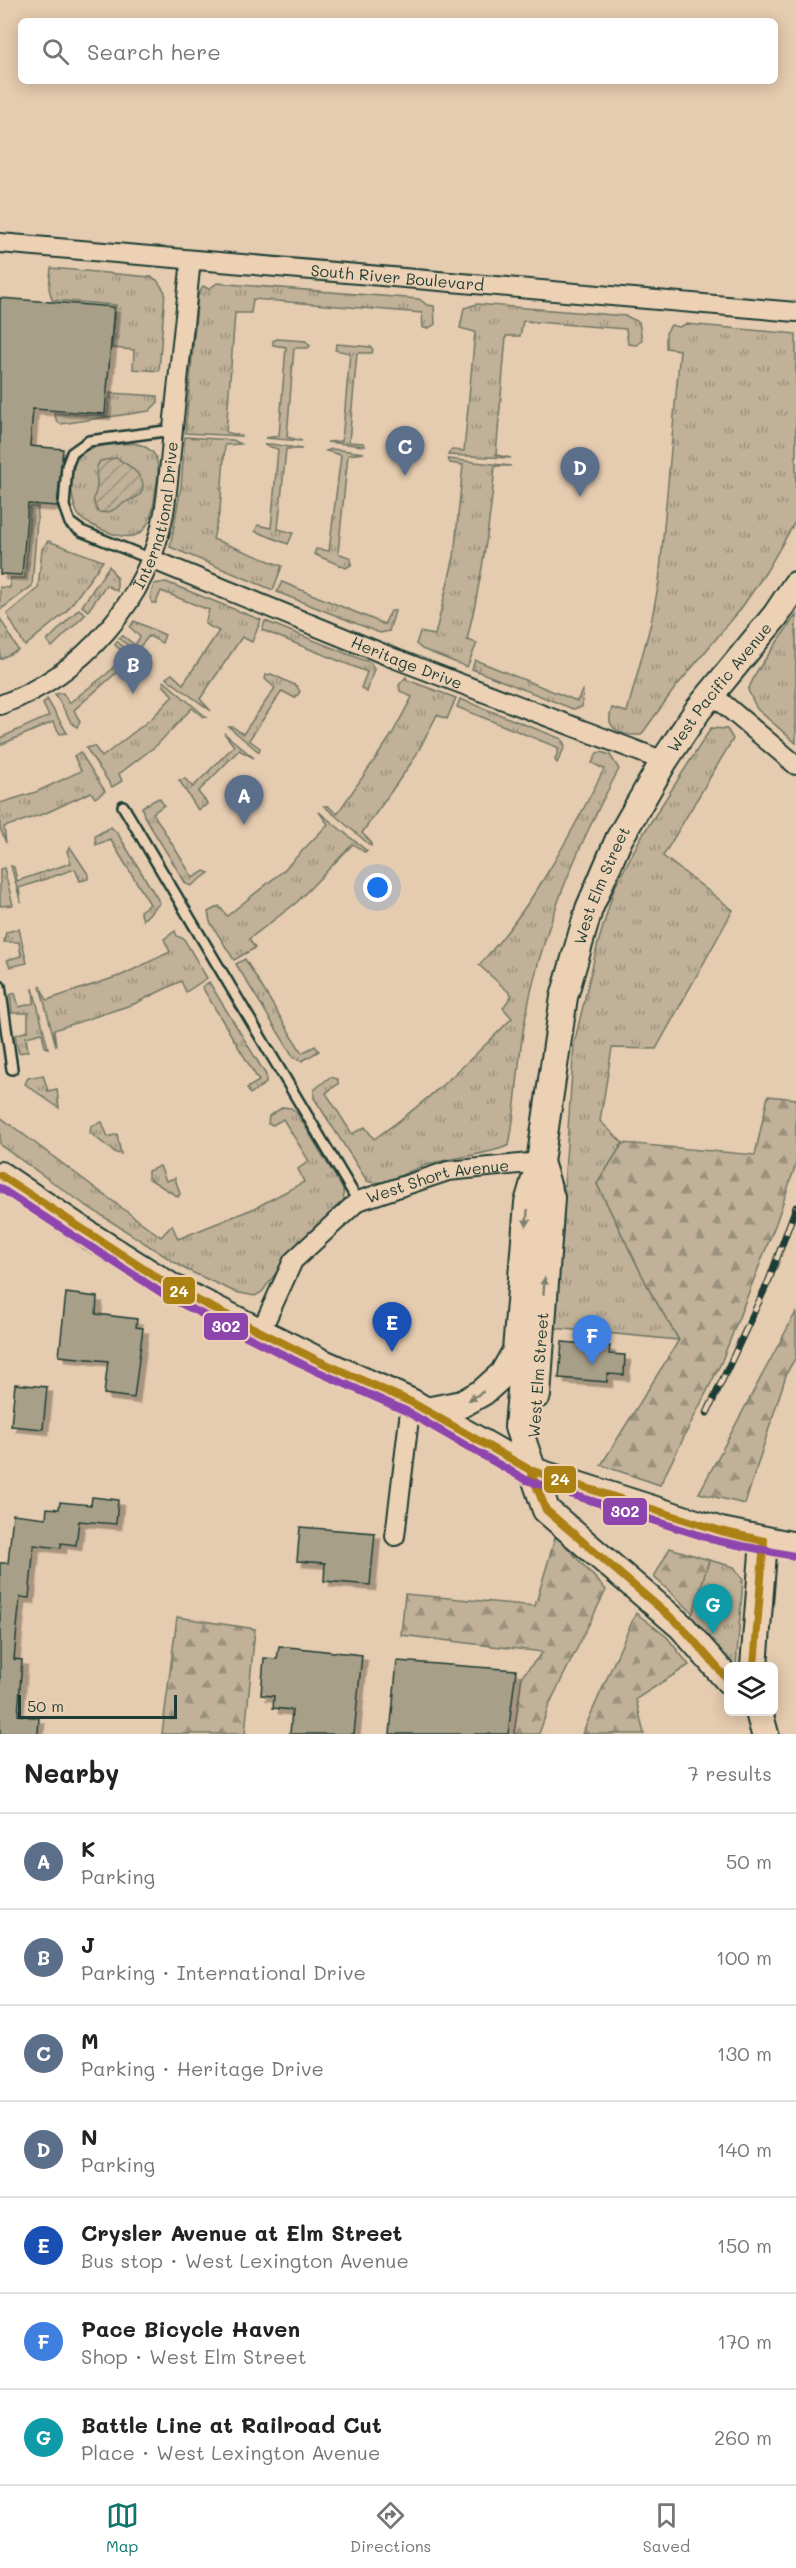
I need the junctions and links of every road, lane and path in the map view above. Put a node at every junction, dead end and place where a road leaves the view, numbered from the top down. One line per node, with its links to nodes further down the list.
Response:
1 (0, 243): 2 (street, South River Boulevard)
2 (191, 260): 3 (street, South River Boulevard); 4 (street, International Drive)
3 (796, 312)
4 (173, 430): 5 (street, International Drive); 5 (lane)
5 (151, 559): 8 (street, International Drive); 9 (street, Heritage Drive)
6 (796, 585): 7 (street, West Pacific Avenue)
7 (713, 695): 9 (street, West Pacific Avenue); 10 (street)
8 (0, 705)
9 (664, 761): 14 (street, West Elm Street)
10 (796, 765)
11 (123, 806): 16 (lane)
12 (0, 986): 13 (lane)
13 (12, 1070)
14 (540, 1162): 16 (street, West Short Avenue); 18 (street, West Elm Street, one-way to 18); 20 (street, West Elm Street, one-way to 14)
15 (0, 1175): 17 (street)
16 (358, 1201): 17 (street, West Short Avenue)
17 (261, 1331): 19 (street)
18 (516, 1351): 19 (street, West Elm Street, one-way to 19); 20 (street, West Elm Street)
19 (419, 1407): 20 (street); 21 (street)
20 (530, 1470): 22 (street); 25 (street)
21 (395, 1536)
22 (764, 1541): 23 (street); 24 (street)
23 (796, 1546)
24 (754, 1662)
25 (724, 1674)

